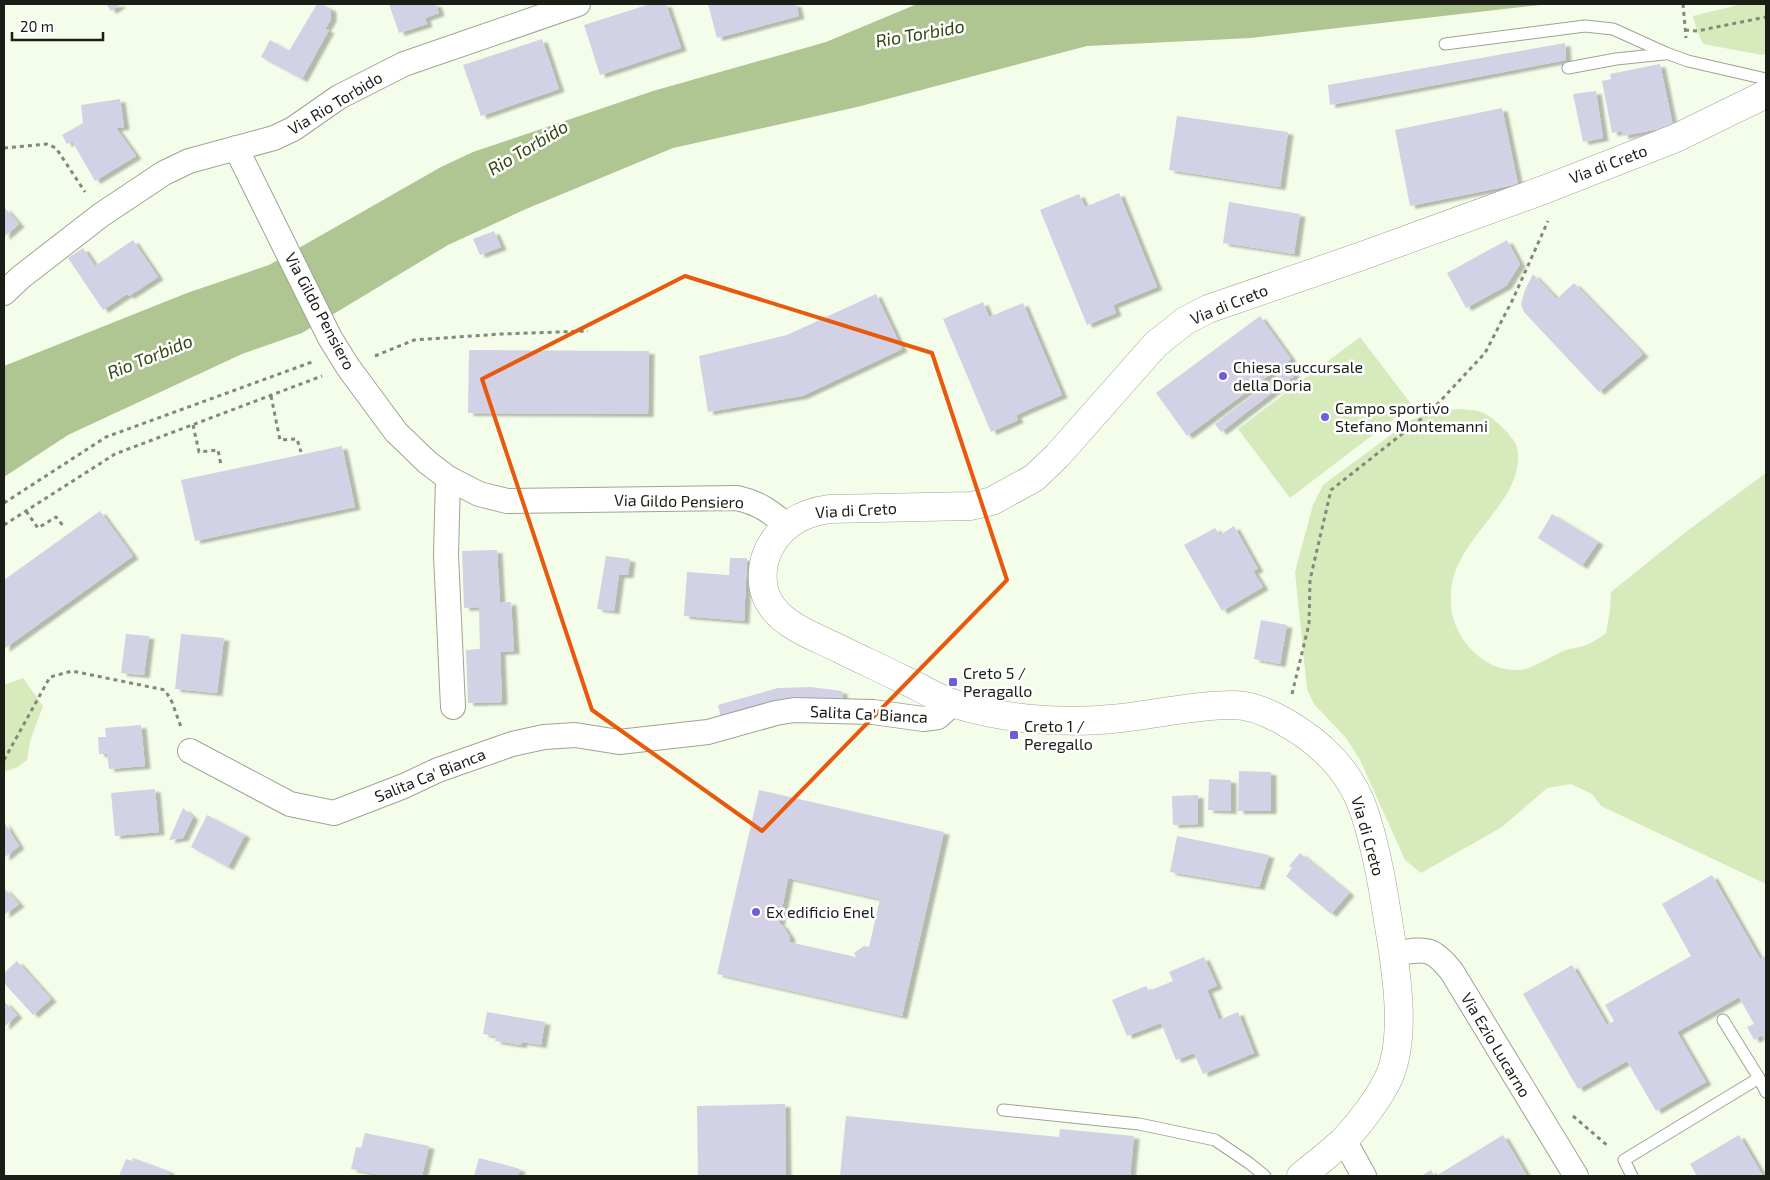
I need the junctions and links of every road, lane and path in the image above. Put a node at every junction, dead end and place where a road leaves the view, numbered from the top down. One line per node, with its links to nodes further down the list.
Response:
1 (578, 4): 12 (street, Via Rio Torbido)
2 (1683, 4): 4 (path)
3 (1766, 17): 4 (path)
4 (1685, 30): 7 (path)
5 (1445, 44): 6 (lane)
6 (1666, 53): 7 (lane); 8 (lane)
7 (1688, 61): 9 (lane)
8 (1568, 68)
9 (1766, 79)
10 (1766, 94): 13 (main road, Via di Creto)
11 (4, 148): 14 (path)
12 (236, 148): 14 (street, Via Rio Torbido); 17 (street, Via Gildo Pensiero)
13 (1566, 181): 26 (main road, Via di Creto); 30 (path)
14 (101, 215): 15 (street, Via Rio Torbido)
15 (4, 293)
16 (588, 331): 17 (path)
17 (339, 352): 18 (path); 22 (street, Via Gildo Pensiero); 23 (path)
18 (271, 396): 19 (path); 20 (path)
19 (193, 425): 21 (path); 24 (path)
20 (301, 452)
21 (221, 465)
22 (448, 478): 26 (street, Via Gildo Pensiero); 29 (street)
23 (4, 503)
24 (26, 511): 25 (path); 27 (path)
25 (4, 525)
26 (787, 526): 28 (main road, Via di Creto)
27 (64, 527)
28 (953, 703): 30 (main road, Via di Creto); 31 (street, Salita Ca' Bianca)
29 (453, 707)
30 (1285, 722): 33 (main road, Via di Creto)
31 (190, 751): 32 (path)
32 (4, 760)
33 (1393, 954): 39 (main road, Via di Creto); 44 (street, Via Ezio Lucarno)
34 (1724, 1020): 35 (lane)
35 (1759, 1078): 36 (lane); 40 (lane)
36 (1766, 1092)
37 (1003, 1110): 41 (lane)
38 (1569, 1112): 40 (path)
39 (1344, 1140): 42 (main road, Via di Creto); 43 (street)
40 (1624, 1160): 45 (lane)
41 (1265, 1176)
42 (1301, 1176)
43 (1364, 1176)
44 (1576, 1176)
45 (1632, 1176)

